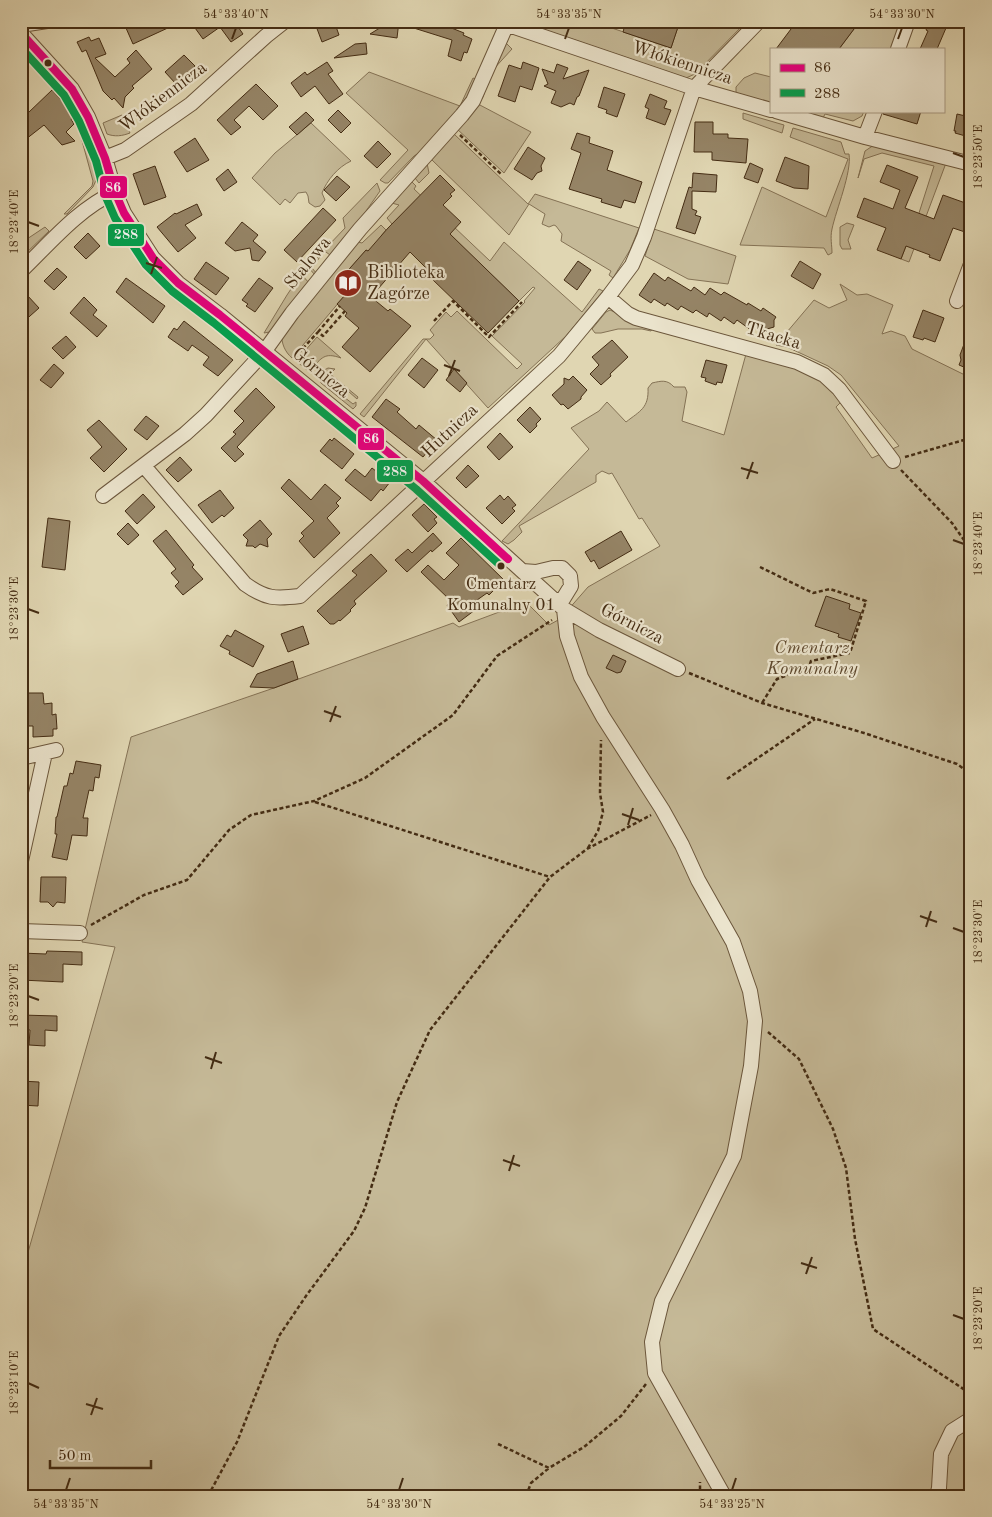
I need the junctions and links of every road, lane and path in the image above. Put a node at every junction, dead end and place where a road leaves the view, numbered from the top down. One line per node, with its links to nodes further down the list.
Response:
1 (47, 21): 6 (street)
2 (285, 21): 15 (street, Włókiennicza)
3 (759, 21): 9 (street)
4 (908, 21): 8 (street)
5 (502, 23): 9 (street, Włókiennicza); 13 (street, Stalowa)
6 (21, 25)
7 (21, 33): 15 (street, Górnicza)
8 (898, 48)
9 (694, 88): 10 (street, Włókiennicza); 21 (street, Hutnicza)
10 (770, 110)
11 (779, 112): 14 (street)
12 (875, 112): 14 (street)
13 (451, 128): 17 (path); 28 (street, Stalowa)
14 (865, 137): 16 (street)
15 (105, 158): 18 (street, Górnicza)
16 (971, 164)
17 (502, 176)
18 (115, 192): 20 (street); 28 (street, Górnicza)
19 (971, 264): 22 (street)
20 (21, 270)
21 (608, 297): 31 (street, Tkacka); 33 (street, Hutnicza)
22 (957, 301)
23 (522, 302): 26 (path)
24 (340, 306): 27 (path)
25 (345, 310): 27 (path)
26 (434, 321)
27 (318, 332): 29 (path)
28 (264, 352): 32 (street, Stalowa); 33 (street, Górnicza)
29 (291, 362)
30 (971, 438): 31 (path)
31 (893, 461): 35 (path)
32 (144, 466): 33 (street, Hutnicza); 34 (street, Stalowa)
33 (423, 481): 37 (street, Górnicza)
34 (103, 496)
35 (971, 550)
36 (760, 567): 40 (path)
37 (522, 571): 38 (street, Górnicza); 38 (street)
38 (561, 608): 39 (street, Górnicza); 41 (street); 46 (path)
39 (678, 669): 40 (path)
40 (762, 702): 42 (path)
41 (603, 717): 47 (street); 48 (path)
42 (815, 719): 44 (path); 45 (path)
43 (21, 758): 49 (street)
44 (971, 774)
45 (726, 779)
46 (314, 802): 50 (path); 52 (path)
47 (662, 809): 48 (path); 53 (street)
48 (587, 849): 50 (path)
49 (21, 861)
50 (550, 877): 59 (path)
51 (21, 931): 52 (street)
52 (80, 933)
53 (755, 1021): 54 (street); 55 (path)
54 (655, 1373): 58 (path); 61 (street)
55 (971, 1394)
56 (971, 1420): 62 (street)
57 (498, 1444): 58 (path)
58 (549, 1468): 60 (path)
59 (208, 1496)
60 (526, 1496)
61 (724, 1496)
62 (937, 1496)

